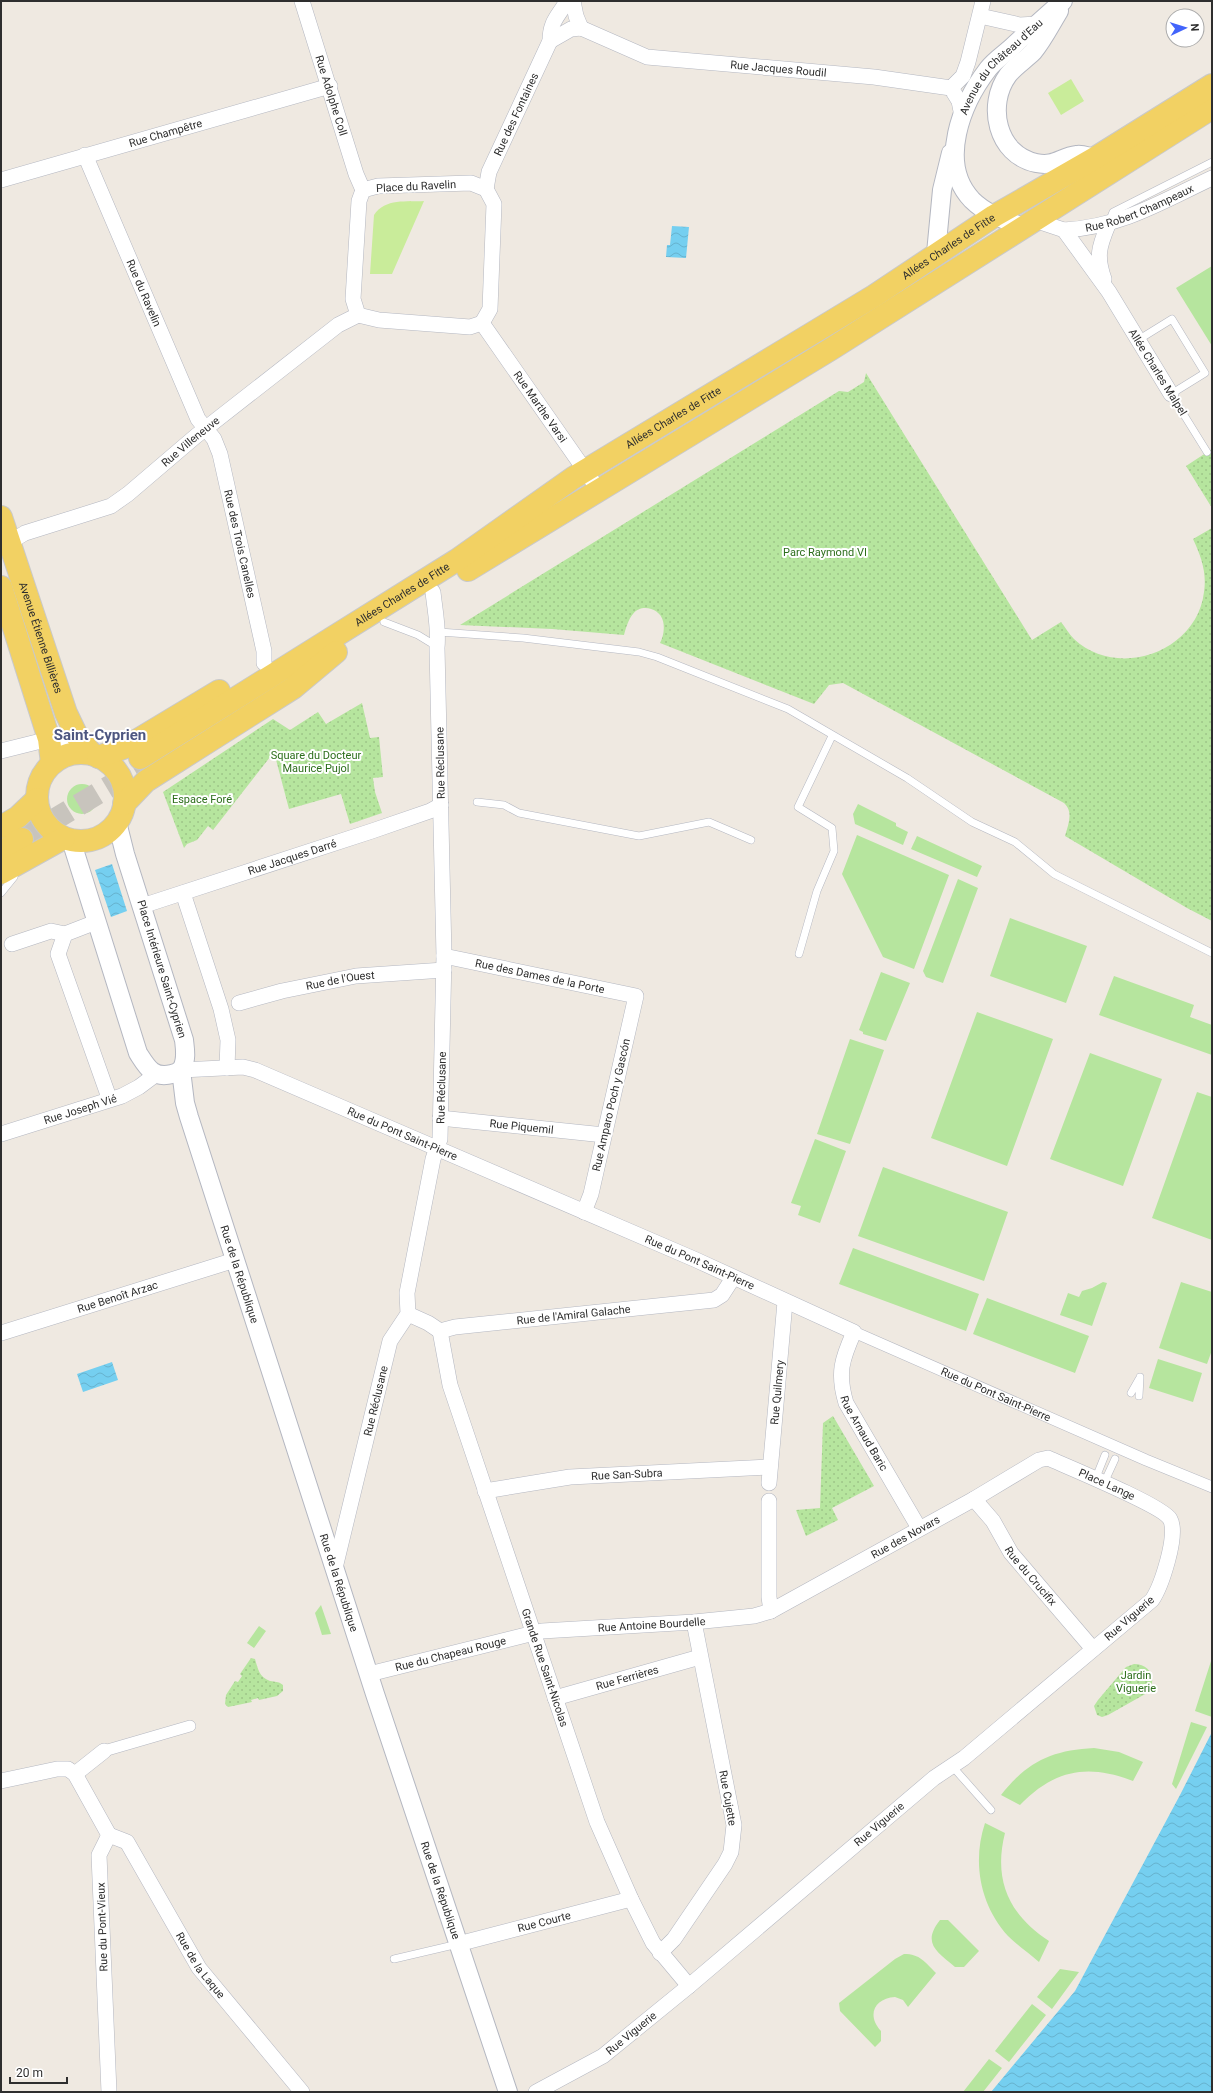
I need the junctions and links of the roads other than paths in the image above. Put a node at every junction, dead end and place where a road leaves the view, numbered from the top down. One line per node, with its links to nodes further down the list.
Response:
1 (302, 1): 11 (street, Rue Adolphe Coll)
2 (567, 1): 9 (street, Rue des Fontaines)
3 (573, 1): 8 (street)
4 (983, 1): 6 (street)
5 (1064, 1): 7 (street, Avenue du Château d'Eau); 17 (street, Avenue du Château d'Eau)
6 (980, 16): 7 (street); 12 (street)
7 (1037, 24): 14 (street, Avenue du Château d'Eau)
8 (581, 28): 9 (street); 12 (street, Rue Jacques Roudil)
9 (550, 42): 21 (street, Rue des Fontaines)
10 (1212, 85): 17 (main road, Allées Charles de Fitte)
11 (330, 86): 16 (street, Rue Champêtre); 22 (street, Rue Adolphe Coll)
12 (951, 88): 14 (street)
13 (1212, 108): 24 (main road, Allées Charles de Fitte)
14 (962, 116): 15 (street, Avenue du Château d'Eau)
15 (955, 143): 23 (street, Avenue du Château d'Eau); 27 (street, Avenue du Château d'Eau)
16 (85, 155): 20 (street, Rue Champêtre); 33 (street, Rue du Ravelin)
17 (1095, 158): 23 (main road, Allées Charles de Fitte)
18 (1212, 162): 25 (lane)
19 (1212, 178): 25 (street, Rue Robert Champeaux)
20 (1, 180)
21 (486, 189): 22 (street, Place du Ravelin); 30 (street)
22 (363, 190): 29 (street, Place du Ravelin)
23 (994, 216): 24 (street, Avenue du Château d'Eau); 27 (main road, Allées Charles de Fitte)
24 (1028, 223): 26 (street); 36 (main road, Allées Charles de Fitte)
25 (1108, 224): 26 (street, Rue Robert Champeaux); 28 (street, Allée Charles Malpel)
26 (1064, 230): 28 (street, Allée Charles Malpel)
27 (936, 253): 35 (main road, Allées Charles de Fitte)
28 (1109, 292): 31 (street, Allée Charles Malpel)
29 (358, 315): 30 (street); 33 (street, Rue Villeneuve)
30 (482, 323): 35 (street, Rue Marthe Varsi)
31 (1138, 340): 32 (street, Allée Charles Malpel); 32 (lane)
32 (1171, 394): 34 (lane, Allée Charles Malpel)
33 (206, 429): 39 (street, Rue Villeneuve); 46 (street, Rue des Trois Canelles)
34 (1207, 452)
35 (585, 470): 36 (street, Rue Marthe Varsi); 37 (main road, Allées Charles de Fitte)
36 (598, 489): 41 (main road, Allées Charles de Fitte)
37 (519, 516): 45 (main road, Allées Charles de Fitte); 46 (main road)
38 (1, 517): 39 (main road, Avenue Étienne Billières)
39 (10, 542): 50 (main road, Avenue Étienne Billières)
40 (1, 587): 48 (main road, Avenue Étienne Billières)
41 (433, 592): 42 (main road, Allées Charles de Fitte); 43 (street, Rue Réclusane)
42 (384, 622): 44 (lane); 45 (main road, Allées Charles de Fitte)
43 (439, 632): 44 (street, Rue Réclusane); 47 (lane)
44 (438, 648): 54 (street, Rue Réclusane)
45 (336, 652): 55 (main road)
46 (264, 663): 50 (main road)
47 (832, 736): 66 (lane); 67 (lane)
48 (49, 739): 49 (street); 50 (street); 51 (main road, Avenue Étienne Billières)
49 (1, 751)
50 (88, 755): 51 (main road); 55 (main road)
51 (52, 763): 52 (main road)
52 (36, 799): 56 (main road); 57 (main road)
53 (477, 802): 58 (lane)
54 (441, 805): 61 (street, Rue Jacques Darré); 68 (street, Rue Réclusane)
55 (120, 813): 57 (main road); 62 (street, Place Intérieure Saint-Cyprien)
56 (10, 835): 59 (main road)
57 (67, 839): 59 (main road); 63 (street)
58 (751, 840)
59 (6, 864): 60 (lane)
60 (1, 893)
61 (183, 893): 62 (street, Rue Jacques Darré); 71 (street)
62 (142, 906): 72 (street, Place Intérieure Saint-Cyprien)
63 (96, 922): 64 (street); 73 (street)
64 (66, 934): 65 (street); 74 (street)
65 (12, 944)
66 (1212, 953)
67 (799, 954)
68 (444, 963): 69 (street, Rue des Dames de la Porte); 70 (street, Rue de l'Ouest); 75 (street, Rue Réclusane)
69 (636, 996): 77 (street, Rue Amparo Poch y Gascón)
70 (239, 1003)
71 (227, 1068): 72 (street, Rue du Pont Saint-Pierre); 78 (street, Rue du Pont Saint-Pierre)
72 (181, 1070): 73 (street); 80 (street, Rue de la République)
73 (155, 1075): 74 (street, Rue Joseph Vié)
74 (108, 1100): 76 (street, Rue Joseph Vié)
75 (440, 1118): 77 (street, Rue Piquemil); 78 (street, Rue Réclusane)
76 (1, 1134)
77 (604, 1135): 79 (street, Rue Amparo Poch y Gascón)
78 (437, 1148): 79 (street, Rue du Pont Saint-Pierre); 83 (street, Rue Réclusane)
79 (584, 1212): 81 (street, Rue du Pont Saint-Pierre)
80 (235, 1260): 86 (street, Rue Benoît Arzac); 101 (street, Rue de la République)
81 (733, 1278): 82 (street, Rue du Pont Saint-Pierre); 84 (street, Rue de l'Amiral Galache)
82 (785, 1302): 85 (street, Rue du Pont Saint-Pierre); 92 (street, Rue Quilmery)
83 (408, 1314): 84 (street); 101 (street, Rue Réclusane)
84 (440, 1331): 96 (street, Grande Rue Saint-Nicolas)
85 (854, 1332): 95 (street, Rue du Pont Saint-Pierre); 100 (street, Rue Arnaud Baric)
86 (1, 1333)
87 (1131, 1393): 88 (lane)
88 (1139, 1396)
89 (1105, 1455): 93 (lane)
90 (1115, 1459): 93 (lane)
91 (1039, 1460): 93 (street, Place Lange); 97 (street, Rue des Novars)
92 (770, 1467): 94 (street, Rue Quilmery); 96 (street, Rue San-Subra)
93 (1100, 1482): 99 (street, Place Lange)
94 (770, 1483)
95 (1212, 1487)
96 (485, 1491): 104 (street, Grande Rue Saint-Nicolas)
97 (974, 1499): 100 (street, Rue des Novars); 105 (street, Rue du Crucifix)
98 (769, 1501): 102 (street)
99 (1171, 1520): 105 (street, Rue Viguerie)
100 (920, 1528): 102 (street, Rue des Novars)
101 (335, 1568): 107 (street, Rue de la République)
102 (771, 1611): 103 (street, Rue Antoine Bourdelle)
103 (694, 1622): 104 (street, Rue Antoine Bourdelle); 106 (street, Rue Cujette)
104 (532, 1634): 107 (street, Rue du Chapeau Rouge); 108 (street, Grande Rue Saint-Nicolas)
105 (1093, 1649): 111 (street, Rue Viguerie)
106 (700, 1657): 108 (street, Rue Ferrières); 118 (street, Rue Cujette)
107 (369, 1674): 117 (street, Rue de la République)
108 (555, 1698): 116 (street, Grande Rue Saint-Nicolas)
109 (190, 1726): 110 (street)
110 (104, 1751): 112 (street)
111 (952, 1766): 114 (lane); 120 (street, Rue Viguerie)
112 (75, 1774): 113 (street); 115 (street)
113 (1, 1780)
114 (991, 1810)
115 (109, 1836): 121 (street, Rue du Pont-Vieux); 122 (street, Rue de la Laque)
116 (631, 1899): 117 (street, Rue Courte); 118 (street, Grande Rue Saint-Nicolas)
117 (458, 1944): 119 (lane); 123 (street, Rue de la République)
118 (660, 1953): 120 (street, Grande Rue Saint-Nicolas)
119 (394, 1959)
120 (689, 1986): 124 (street, Rue Viguerie)
121 (109, 2092)
122 (302, 2092)
123 (508, 2092)
124 (536, 2092)

